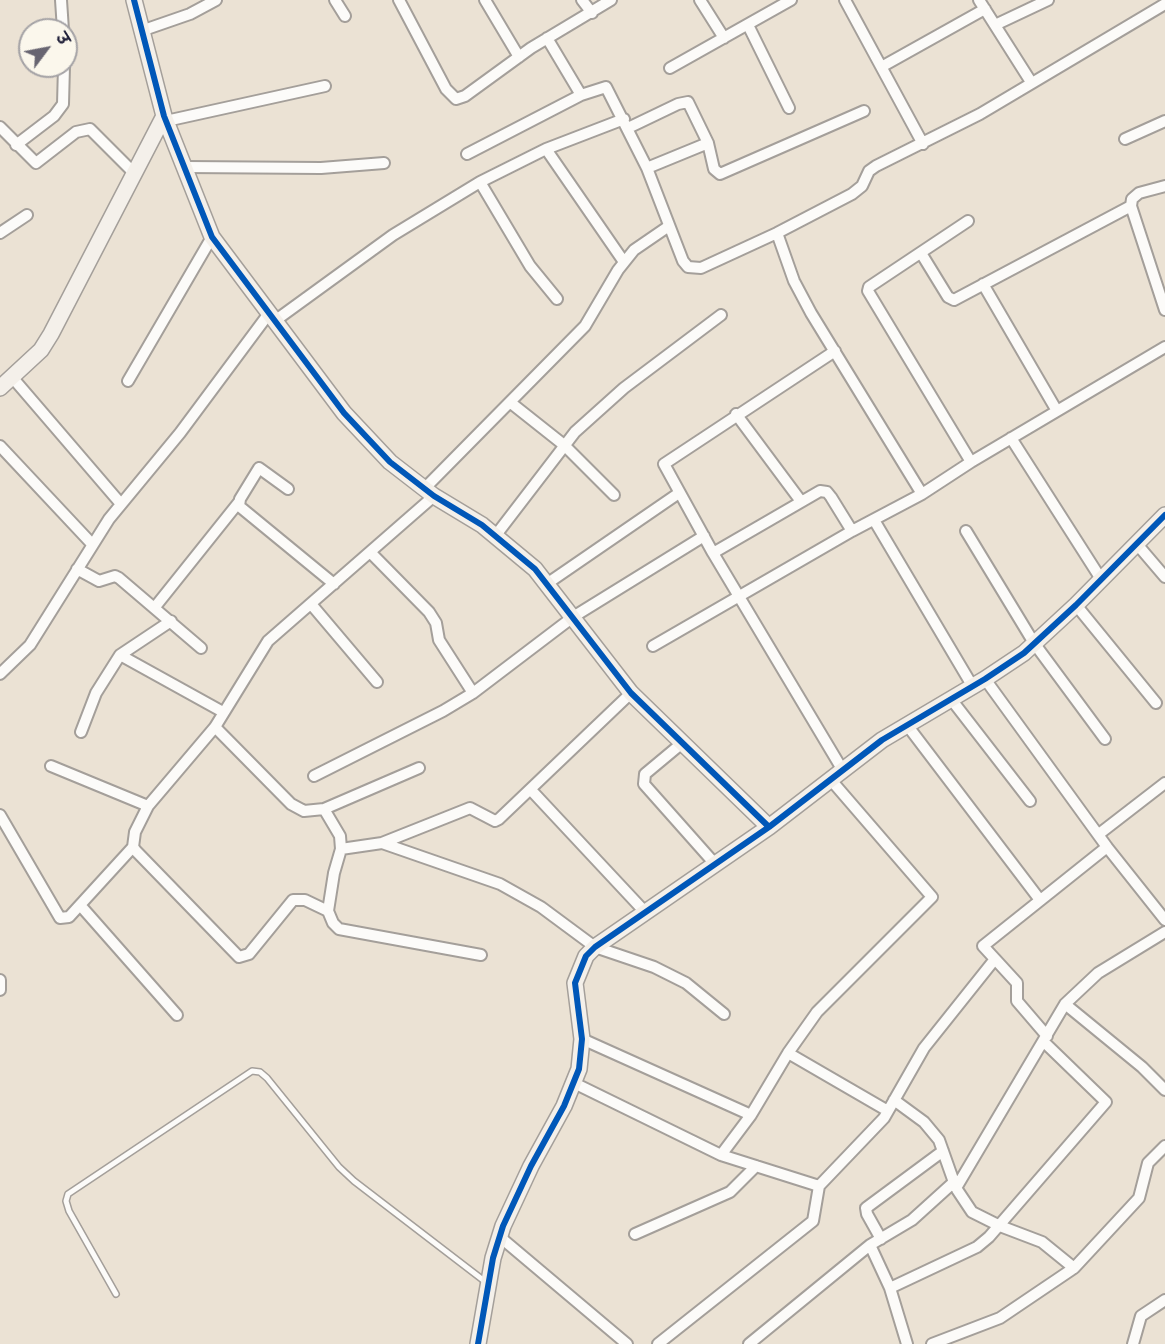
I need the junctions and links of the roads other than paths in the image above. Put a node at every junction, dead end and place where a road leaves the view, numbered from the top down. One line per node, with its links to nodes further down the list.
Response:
1 (61, 0): 17 (street)
2 (134, 0): 20 (street)
3 (216, 0): 20 (street)
4 (335, 0): 16 (street)
5 (399, 0): 23 (street)
6 (485, 0): 23 (street)
7 (582, 0): 15 (street)
8 (611, 0): 15 (street)
9 (700, 0): 22 (street)
10 (791, 0): 18 (street)
11 (1048, 0): 19 (street)
12 (847, 1): 24 (street)
13 (982, 4): 19 (street); 24 (street)
14 (1165, 4): 27 (street)
15 (592, 13): 21 (street)
16 (345, 16)
17 (62, 18)
18 (748, 25): 22 (street); 30 (street)
19 (995, 25): 27 (street)
20 (141, 31): 32 (street)
21 (547, 38): 23 (street); 29 (street)
22 (724, 38): 25 (street)
23 (519, 57)
24 (883, 66): 38 (street)
25 (670, 68)
26 (64, 78): 39 (street)
27 (1031, 82): 38 (street)
28 (325, 86): 32 (street)
29 (581, 95): 34 (street); 41 (street)
30 (789, 108)
31 (864, 111): 37 (street)
32 (165, 119): 43 (street); 45 (street)
33 (1165, 121): 36 (street)
34 (626, 124): 37 (street); 40 (street); 44 (street)
35 (0, 127): 39 (street)
36 (1125, 139)
37 (708, 143): 44 (street)
38 (923, 144): 53 (street)
39 (16, 145): 45 (street)
40 (546, 149): 46 (street); 56 (street)
41 (467, 154)
42 (384, 163): 43 (street)
43 (186, 167): 54 (street)
44 (647, 168): 51 (street)
45 (134, 173): 65 (street)
46 (480, 182): 58 (street); 61 (street)
47 (1165, 186): 48 (street)
48 (1131, 206): 57 (street); 59 (street)
49 (27, 215): 52 (street)
50 (968, 221): 55 (street)
51 (669, 226): 53 (street); 56 (street)
52 (0, 233)
53 (777, 233): 63 (street)
54 (213, 237): 61 (street); 64 (street)
55 (921, 253): 57 (street); 72 (street)
56 (624, 262): 66 (street)
57 (983, 284): 67 (street)
58 (557, 299)
59 (1165, 310)
60 (721, 315): 70 (street)
61 (273, 316): 74 (street); 80 (street)
62 (1165, 347): 67 (street)
63 (835, 351): 68 (street); 77 (street)
64 (128, 381)
65 (6, 382): 80 (street)
66 (511, 403): 70 (street); 74 (street)
67 (1057, 411): 69 (street)
68 (736, 414): 75 (street); 78 (street)
69 (1011, 438): 72 (street); 93 (street)
70 (564, 445): 76 (street); 85 (street)
71 (0, 447): 88 (street)
72 (970, 462): 77 (street)
73 (288, 489): 79 (street)
74 (429, 493): 85 (street); 89 (street)
75 (679, 493): 86 (street); 94 (street)
76 (614, 495)
77 (922, 495): 82 (street)
78 (800, 500): 83 (street); 90 (street)
79 (239, 502): 95 (street); 99 (street)
80 (121, 504): 88 (street)
81 (1165, 515): 87 (street)
82 (874, 520): 83 (street); 108 (street)
83 (852, 531): 96 (street)
84 (966, 531): 102 (street)
85 (496, 536): 94 (street)
86 (704, 536): 90 (street); 100 (street)
87 (1136, 543): 92 (street); 93 (street)
88 (92, 544): 91 (street)
89 (370, 552): 95 (street); 109 (street)
90 (713, 553): 96 (street)
91 (77, 569): 99 (street); 106 (street)
92 (1165, 577)
93 (1101, 579): 98 (street)
94 (548, 583): 100 (street)
95 (334, 584): 97 (street)
96 (741, 595): 103 (street); 121 (street)
97 (311, 604): 107 (street); 113 (street)
98 (1076, 605): 102 (street); 112 (street)
99 (155, 607): 101 (street)
100 (573, 616): 109 (street); 110 (street)
101 (171, 621): 104 (street); 105 (street)
102 (1034, 643): 108 (street); 117 (street)
103 (653, 646)
104 (201, 648)
105 (120, 655): 113 (street); 116 (street)
106 (0, 674)
107 (377, 682)
108 (979, 683): 111 (street); 131 (street)
109 (473, 693): 122 (street)
110 (631, 693): 118 (street); 125 (street)
111 (951, 699): 114 (street); 126 (street)
112 (1156, 703)
113 (223, 712): 115 (street)
114 (907, 725): 121 (street); 137 (street)
115 (215, 727): 127 (street); 128 (street)
116 (81, 732)
117 (1105, 739)
118 (681, 744): 130 (street); 136 (street)
119 (51, 766): 127 (street)
120 (419, 768): 128 (street)
121 (842, 769): 123 (street)
122 (314, 776)
123 (831, 780): 130 (street); 153 (street)
124 (1165, 783): 131 (street)
125 (531, 790): 132 (street); 140 (street)
126 (1029, 801)
127 (148, 806): 133 (street)
128 (324, 809): 135 (street)
129 (0, 815): 138 (street)
130 (769, 827): 136 (street)
131 (1099, 834): 134 (street)
132 (382, 843): 135 (street); 143 (street)
133 (133, 845): 138 (street); 139 (street)
134 (1107, 847): 137 (street); 141 (street)
135 (341, 849): 139 (street)
136 (715, 864): 140 (street)
137 (1040, 900): 145 (street)
138 (80, 905): 150 (street)
139 (328, 911): 144 (street)
140 (645, 912): 143 (street)
141 (1165, 920)
142 (1165, 932): 148 (street)
143 (595, 947): 149 (street); 151 (street)
144 (481, 955)
145 (995, 959): 152 (street); 156 (street)
146 (0, 980): 147 (street)
147 (0, 990)
148 (1065, 1004): 152 (street); 155 (street)
149 (724, 1014)
150 (177, 1015)
151 (582, 1039): 154 (street); 158 (street)
152 (1046, 1039): 163 (street); 165 (street)
153 (788, 1053): 157 (street); 158 (street)
154 (574, 1083): 161 (street); 167 (street)
155 (1165, 1089)
156 (894, 1100): 157 (street); 160 (street)
157 (888, 1111): 164 (street)
158 (751, 1115): 161 (street)
159 (1165, 1146): 170 (street)
160 (943, 1150): 163 (street); 168 (street)
161 (721, 1155): 162 (street)
162 (756, 1166): 164 (street); 166 (street)
163 (955, 1185): 165 (street); 168 (street)
164 (819, 1186): 177 (street)
165 (1000, 1226): 170 (street); 172 (street)
166 (635, 1234)
167 (500, 1237): 171 (street); 176 (street)
168 (881, 1239): 169 (street)
169 (870, 1245): 172 (street); 178 (street)
170 (1074, 1268): 180 (street)
171 (489, 1284): 173 (lane); 175 (street)
172 (890, 1288): 179 (street)
173 (116, 1294)
174 (1165, 1300): 181 (street)
175 (478, 1344)
176 (627, 1344)
177 (658, 1344)
178 (749, 1344)
179 (907, 1344)
180 (932, 1344)
181 (1133, 1344)

